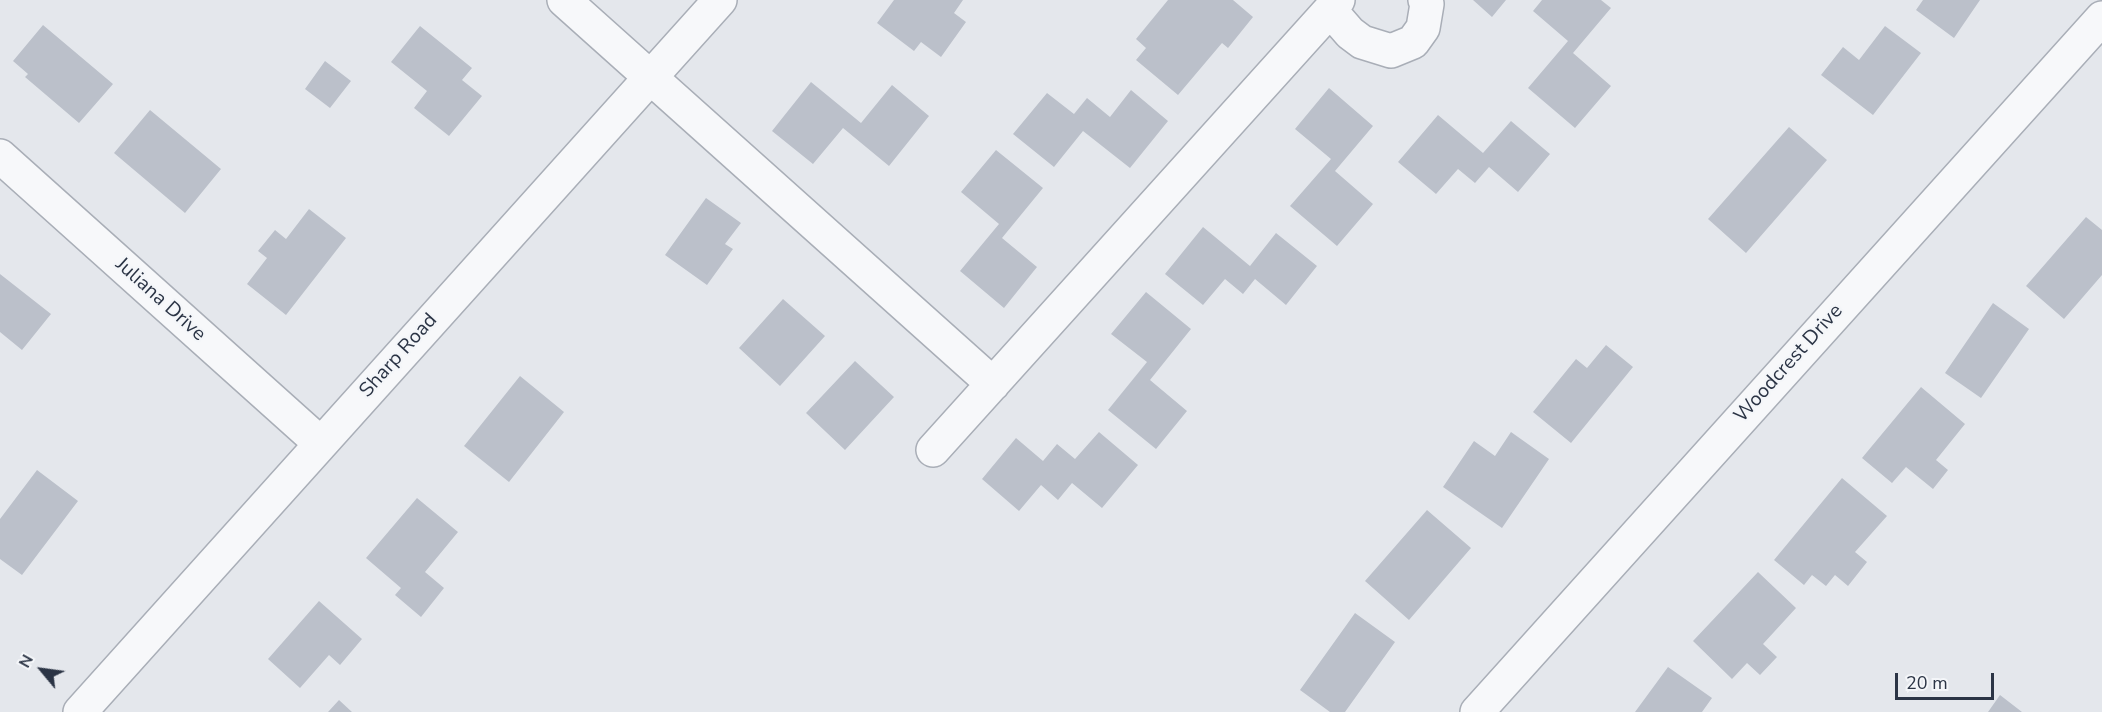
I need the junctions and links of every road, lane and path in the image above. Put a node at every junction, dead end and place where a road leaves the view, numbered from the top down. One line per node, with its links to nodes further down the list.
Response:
1 (564, 0): 6 (street)
2 (720, 0): 6 (street, Sharp Road)
3 (1425, 0): 4 (street)
4 (1334, 5): 8 (street)
5 (2102, 18): 12 (street, Woodcrest Drive)
6 (650, 77): 8 (street); 9 (street, Sharp Road)
7 (0, 156): 9 (street, Juliana Drive)
8 (993, 384): 10 (street)
9 (320, 443): 11 (street, Sharp Road)
10 (933, 450)
11 (80, 712)
12 (1477, 712)

